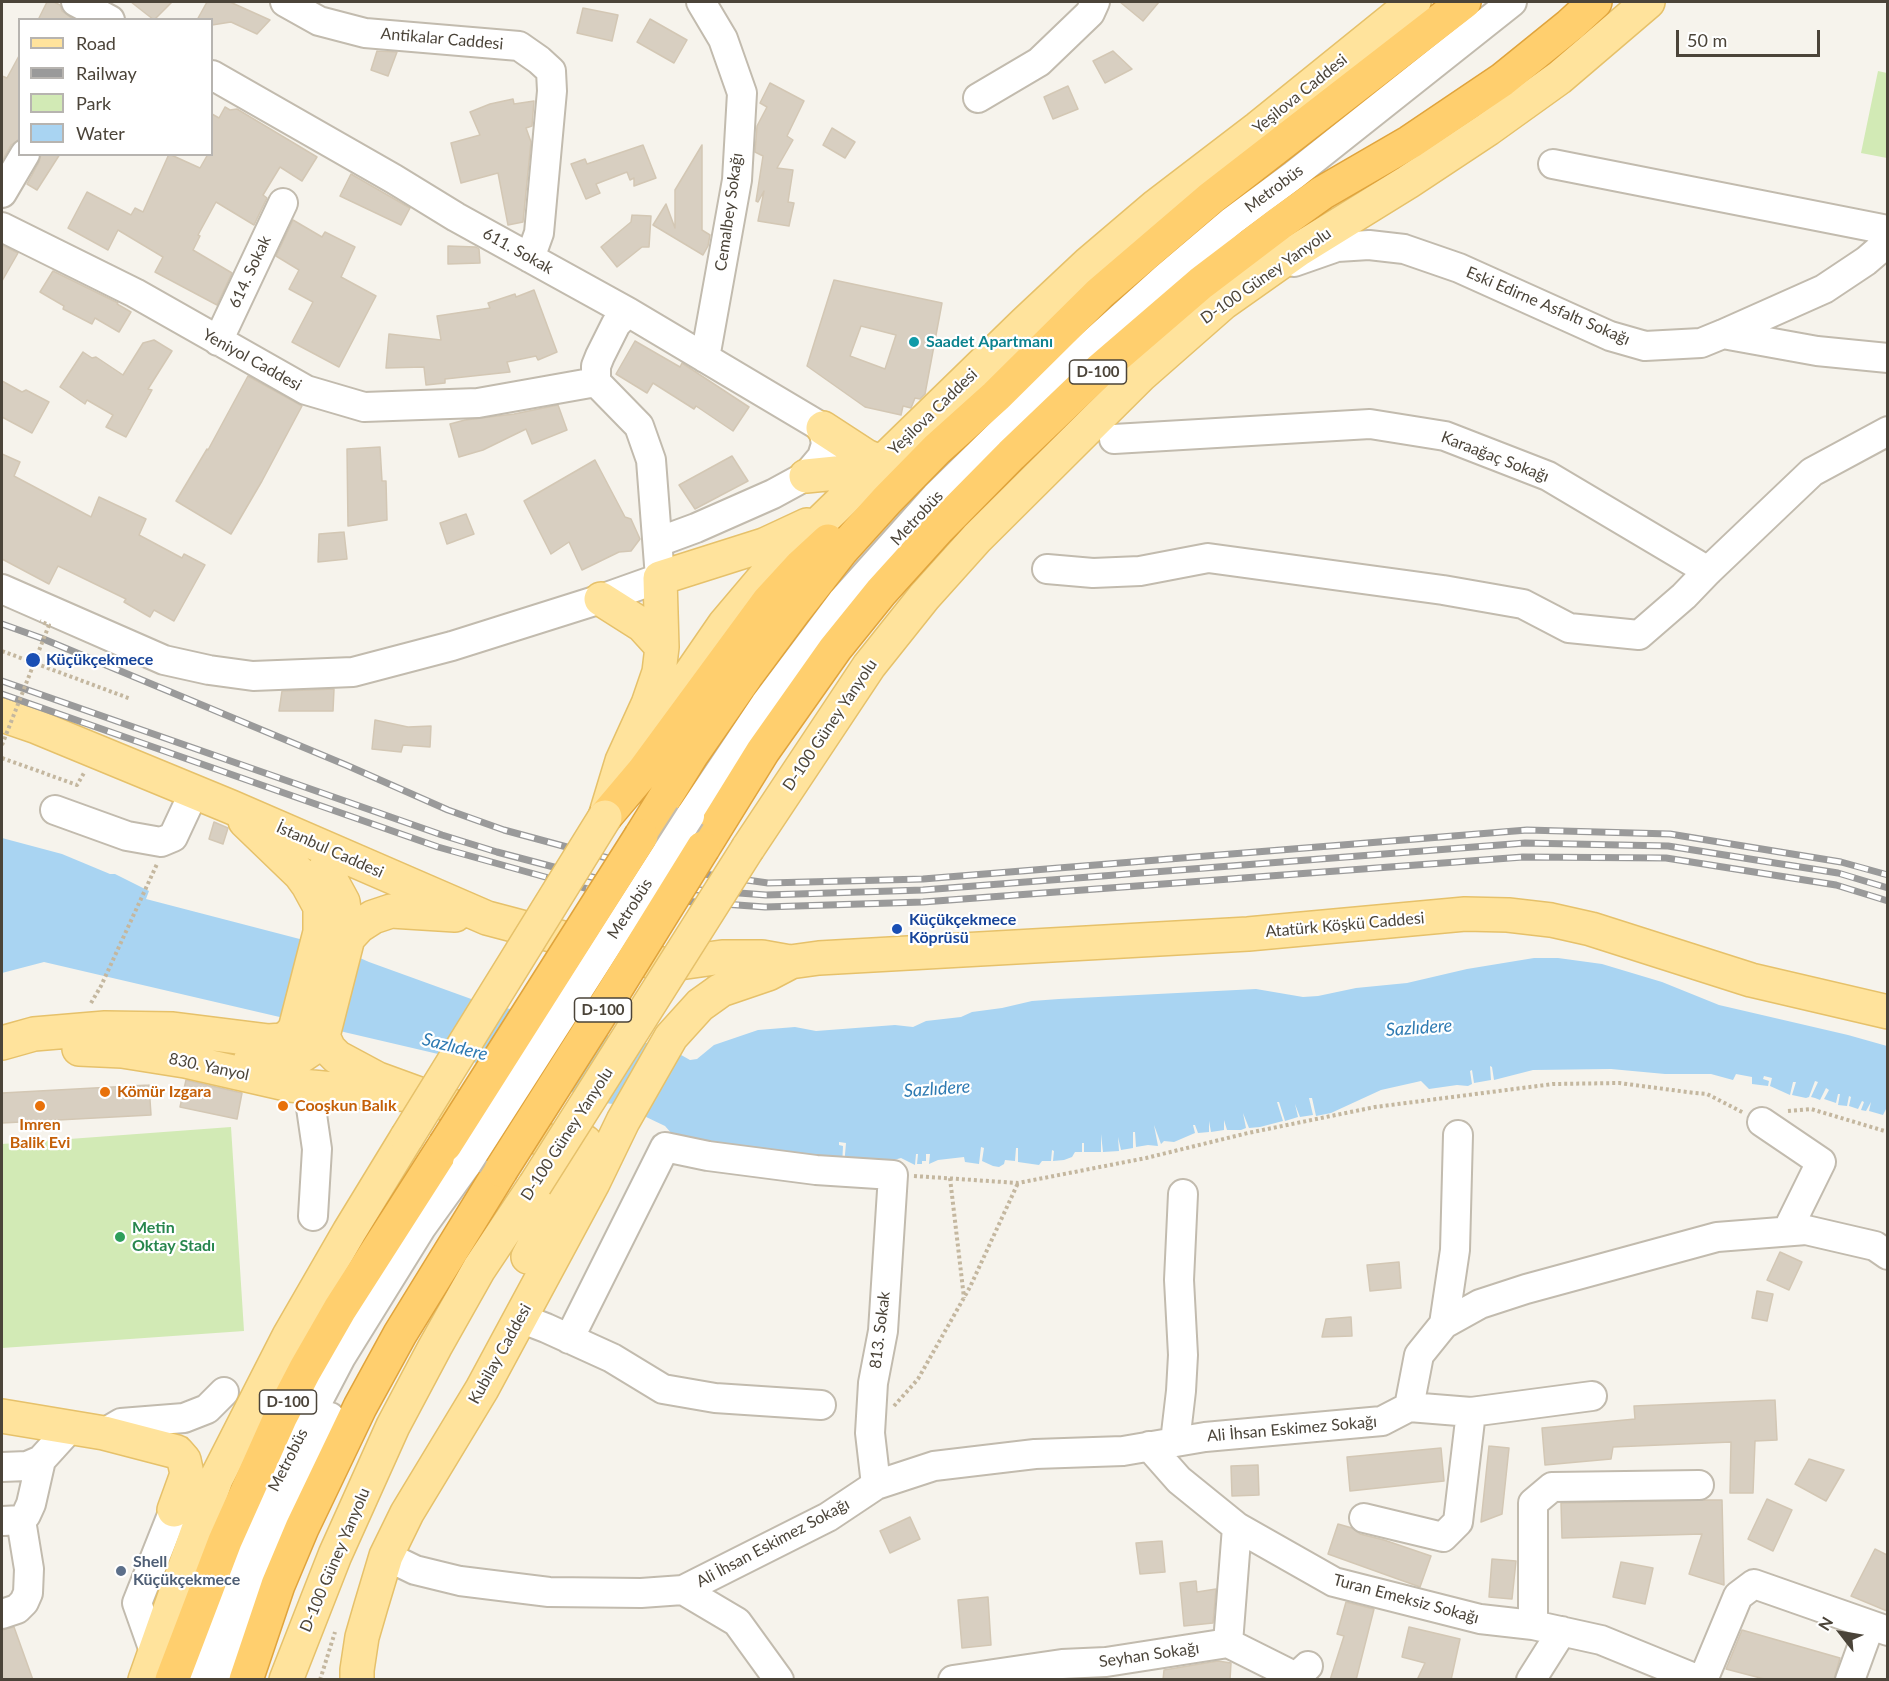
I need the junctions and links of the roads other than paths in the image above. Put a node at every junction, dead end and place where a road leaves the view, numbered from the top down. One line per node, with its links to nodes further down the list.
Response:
1 (76, 2): 10 (street)
2 (285, 2): 20 (street, Antikalar Caddesi)
3 (701, 2): 28 (street, Cemalbey Sokağı)
4 (1095, 2): 12 (street)
5 (1414, 2): 34 (main road, Yeşilova Caddesi)
6 (1464, 2): 33 (highway, D-100)
7 (1512, 2): 64 (street, Metrobüs, bridge)
8 (1595, 2): 91 (highway, D-100, bridge)
9 (1648, 2): 21 (main road, D-100 Güney Yanyolu)
10 (107, 18)
11 (213, 76): 20 (street, 611. Sokak)
12 (978, 98)
13 (24, 156): 15 (street)
14 (1553, 164): 18 (street)
15 (2, 193)
16 (283, 203): 25 (street, 614. Sokak)
17 (2, 227): 25 (street, Yeniyol Caddesi)
18 (1887, 230)
19 (1887, 242): 23 (street, Eski Edirne Asfaltı Sokağı)
20 (530, 258): 22 (street, 611. Sokak)
21 (1262, 275): 23 (street, Eski Edirne Asfaltı Sokağı); 108 (main road, D-100 Güney Yanyolu, bridge)
22 (628, 312): 28 (street, 611. Sokak); 29 (street)
23 (1723, 334): 26 (street)
24 (1887, 337): 26 (street)
25 (218, 341): 29 (street, Yeniyol Caddesi)
26 (1818, 351): 27 (street)
27 (1887, 357)
28 (705, 358): 30 (street, 611. Sokak)
29 (596, 382): 37 (street)
30 (823, 428): 34 (main road); 35 (street)
31 (1887, 431): 39 (street)
32 (1114, 439): 39 (street, Karaağaç Sokağı)
33 (937, 449): 48 (highway); 64 (highway, D-100, bridge)
34 (882, 463): 35 (main road); 36 (main road, Yeşilova Caddesi)
35 (807, 476): 37 (street)
36 (829, 514): 40 (main road); 48 (main road, Yeşilova Caddesi)
37 (658, 542): 40 (street)
38 (1047, 569): 39 (street)
39 (1708, 571)
40 (660, 578): 42 (street); 43 (main road)
41 (2, 589): 42 (street)
42 (601, 599): 43 (main road)
43 (662, 647): 48 (main road)
44 (2, 715): 45 (main road, İstanbul Caddesi)
45 (194, 792): 46 (main road, İstanbul Caddesi); 47 (street)
46 (231, 807): 49 (main road, İstanbul Caddesi); 50 (main road)
47 (55, 810)
48 (604, 817): 83 (main road, bridge)
49 (487, 918): 50 (main road); 52 (main road, İstanbul Caddesi)
50 (334, 935): 54 (main road)
51 (790, 962): 52 (main road); 53 (main road, Atatürk Köşkü Caddesi); 55 (main road, Kubilay Caddesi)
52 (665, 965): 55 (main road)
53 (1887, 1012)
54 (309, 1032): 56 (main road); 59 (main road)
55 (671, 1037): 60 (main road, Kubilay Caddesi)
56 (2, 1043)
57 (2, 1064): 58 (main road, 830. Yanyol)
58 (308, 1087): 59 (main road, 830. Yanyol); 66 (street)
59 (418, 1095): 63 (main road)
60 (623, 1121): 63 (main road); 69 (main road, Kubilay Caddesi)
61 (1762, 1122): 67 (street)
62 (1458, 1135): 70 (street)
63 (570, 1149): 101 (main road, Kubilay Caddesi)
64 (456, 1155): 103 (highway, D-100); 104 (street, Metrobüs); 105 (street, Metrobüs)
65 (1183, 1194): 80 (street)
66 (313, 1216)
67 (1787, 1231): 68 (street); 70 (street)
68 (1887, 1255)
69 (520, 1318): 71 (street); 90 (main road, Kubilay Caddesi)
70 (1444, 1324): 75 (street)
71 (569, 1339): 74 (street); 84 (street, 813. Sokak)
72 (225, 1392): 79 (street)
73 (1592, 1396): 76 (street)
74 (821, 1405)
75 (1409, 1407): 76 (street); 80 (street, Ali İhsan Eskimez Sokağı)
76 (1470, 1412): 87 (street)
77 (2, 1416): 78 (main road)
78 (71, 1427): 79 (main road); 81 (street)
79 (104, 1433): 86 (main road)
80 (1162, 1444): 84 (street, Ali İhsan Eskimez Sokağı); 89 (street, Turan Emeksiz Sokağı)
81 (41, 1460): 82 (street); 88 (street)
82 (2, 1467)
83 (216, 1479): 86 (street); 98 (main road)
84 (876, 1485): 92 (street, Ali İhsan Eskimez Sokağı)
85 (1699, 1485): 94 (street)
86 (174, 1510): 98 (street)
87 (1364, 1518)
88 (11, 1521): 93 (street)
89 (1237, 1527): 94 (street, Turan Emeksiz Sokağı); 97 (street)
90 (387, 1556): 92 (street); 101 (main road, Kubilay Caddesi)
91 (278, 1585): 106 (highway, D-100); 107 (highway)
92 (683, 1590): 109 (street)
93 (2, 1614)
94 (1533, 1625): 96 (street, Turan Emeksiz Sokağı)
95 (1879, 1628): 112 (street); 113 (street)
96 (1562, 1631): 111 (street); 112 (street, Turan Emeksiz Sokağı)
97 (1228, 1643): 99 (street); 100 (street, Seyhan Sokağı)
98 (150, 1665): 102 (main road)
99 (1308, 1666)
100 (1105, 1671): 110 (street, Seyhan Sokağı)
101 (338, 1674)
102 (128, 1680)
103 (172, 1680)
104 (197, 1680)
105 (224, 1680)
106 (246, 1680)
107 (265, 1680)
108 (286, 1680)
109 (779, 1680)
110 (953, 1680)
111 (1531, 1680)
112 (1701, 1680)
113 (1850, 1680)

